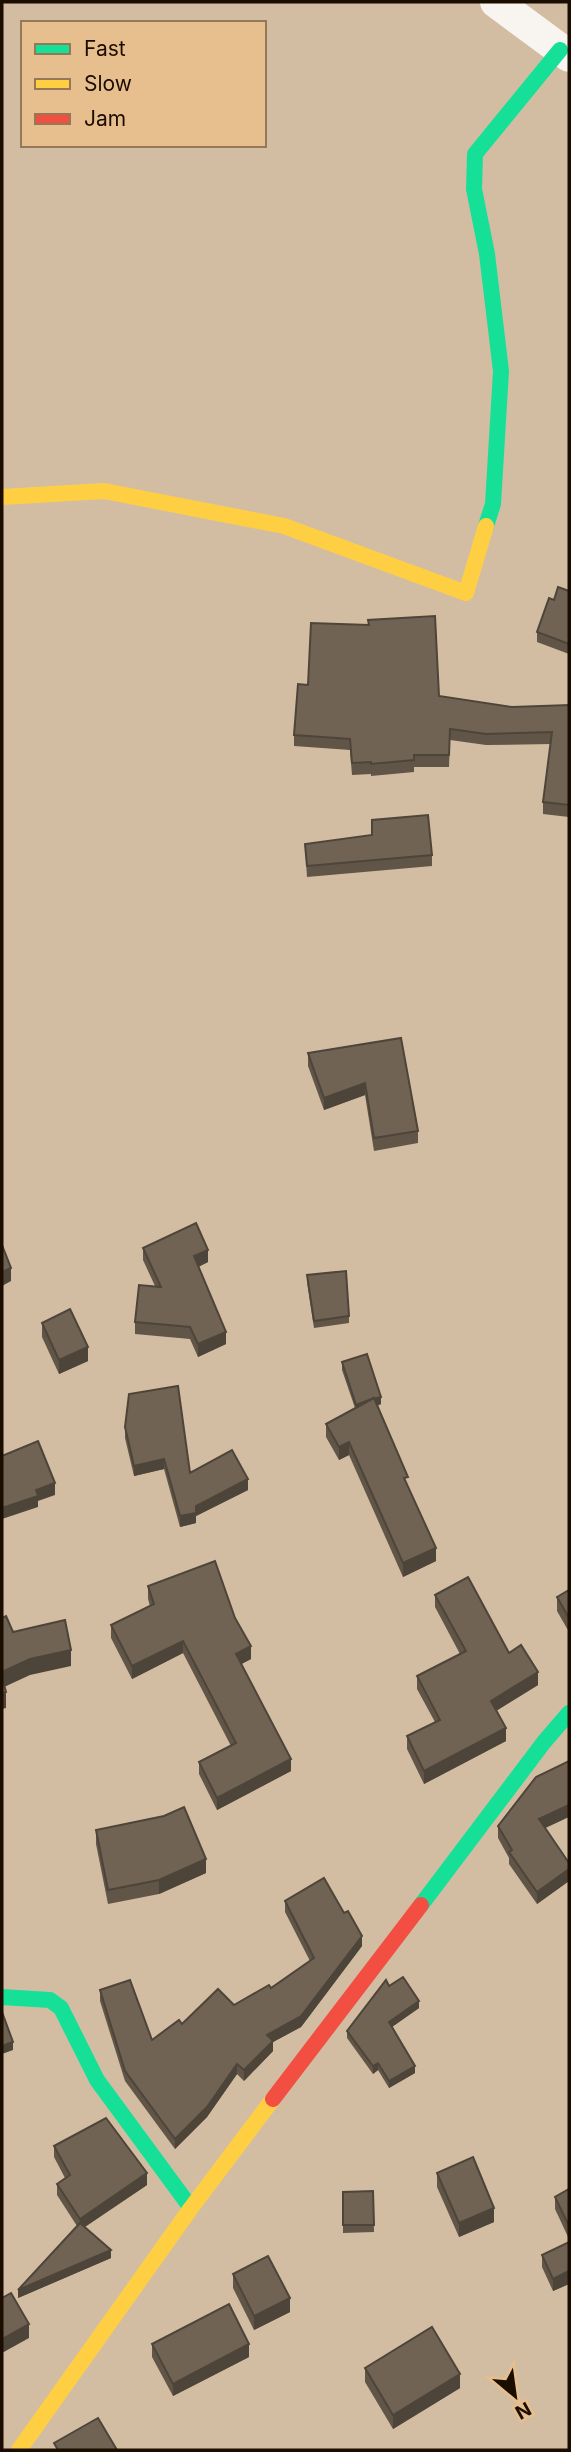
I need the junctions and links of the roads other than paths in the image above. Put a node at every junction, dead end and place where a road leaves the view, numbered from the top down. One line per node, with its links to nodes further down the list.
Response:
1 (496, 2): 2 (street)
2 (565, 53): 3 (street)
3 (2, 497)
4 (569, 1713): 6 (street)
5 (2, 1997): 6 (street)
6 (191, 2208): 7 (street)
7 (19, 2450)

